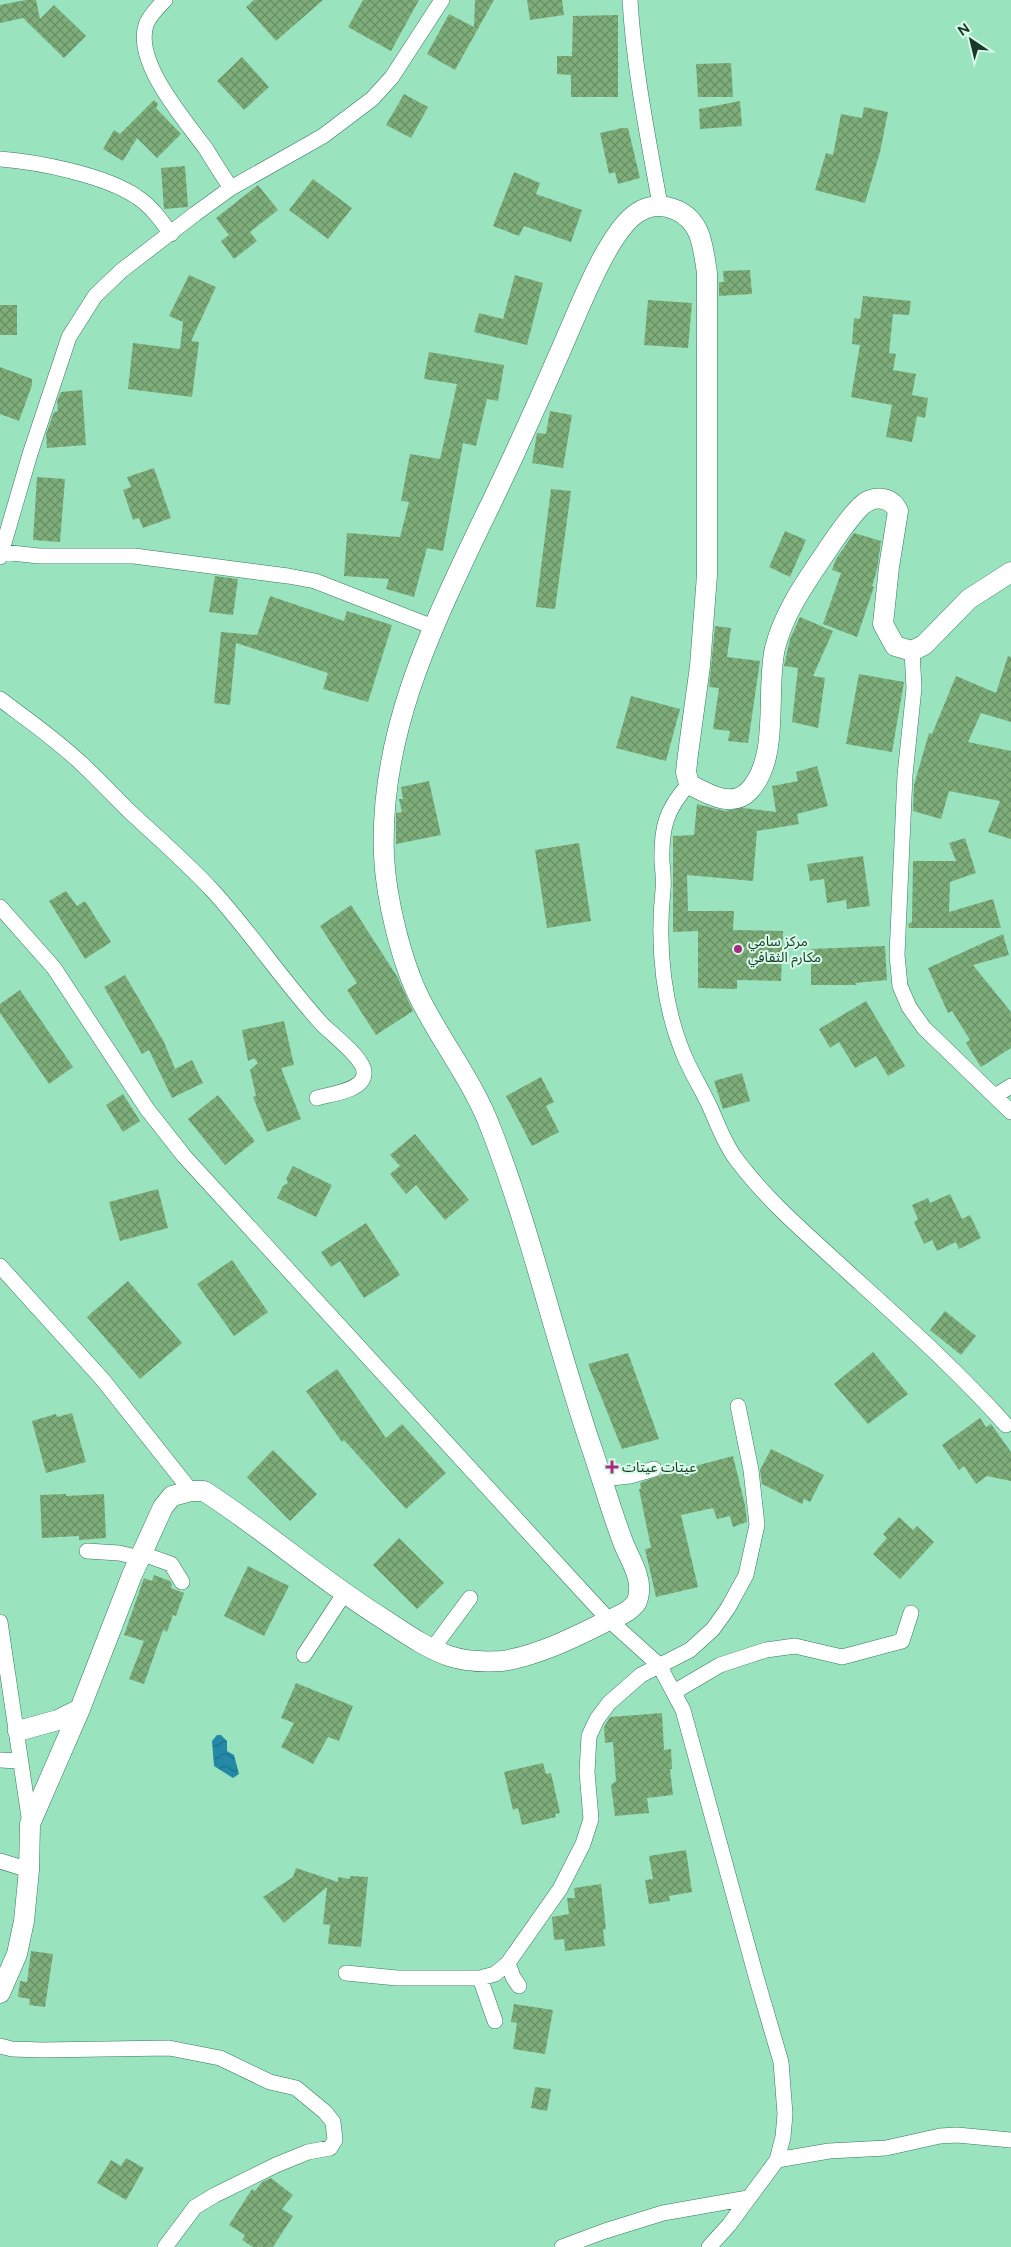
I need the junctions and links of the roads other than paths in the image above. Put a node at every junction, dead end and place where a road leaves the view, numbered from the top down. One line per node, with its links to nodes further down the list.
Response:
1 (165, 0): 5 (street)
2 (442, 0): 5 (street)
3 (630, 0): 6 (street)
4 (0, 159): 7 (street)
5 (231, 188): 7 (street)
6 (660, 205): 10 (main road); 13 (main road)
7 (171, 234): 8 (street)
8 (1, 555): 10 (street)
9 (1011, 572): 11 (main road)
10 (433, 627): 23 (main road)
11 (912, 651): 13 (main road); 16 (street)
12 (0, 698): 17 (street)
13 (689, 784): 21 (street)
14 (0, 907): 31 (street)
15 (1011, 1086): 16 (street)
16 (995, 1096): 18 (street)
17 (317, 1098)
18 (1011, 1112)
19 (0, 1266): 24 (street)
20 (738, 1406): 35 (street)
21 (1006, 1425)
22 (654, 1469): 23 (street)
23 (602, 1479): 31 (main road)
24 (191, 1491): 26 (main road); 28 (main road)
25 (87, 1551): 26 (street)
26 (141, 1556): 27 (street); 37 (main road)
27 (182, 1582)
28 (344, 1594): 33 (main road); 34 (street)
29 (470, 1598): 33 (street)
30 (910, 1613): 36 (street)
31 (609, 1620): 33 (main road); 35 (street)
32 (0, 1622): 38 (street)
33 (433, 1648)
34 (304, 1655)
35 (659, 1665): 36 (street); 44 (street)
36 (674, 1692): 52 (street)
37 (80, 1709): 38 (main road); 41 (main road)
38 (18, 1731): 40 (street)
39 (0, 1760): 40 (street)
40 (19, 1760): 41 (street)
41 (30, 1824): 43 (main road)
42 (0, 1861): 43 (street)
43 (29, 1870): 48 (main road)
44 (508, 1963): 46 (street); 47 (street)
45 (346, 1973): 46 (street)
46 (480, 1978): 49 (street)
47 (519, 1986)
48 (0, 1994)
49 (496, 2021)
50 (0, 2046): 54 (street)
51 (1011, 2140): 52 (street)
52 (777, 2160): 53 (street)
53 (748, 2198): 55 (street); 56 (street)
54 (164, 2247)
55 (562, 2247)
56 (709, 2247)

